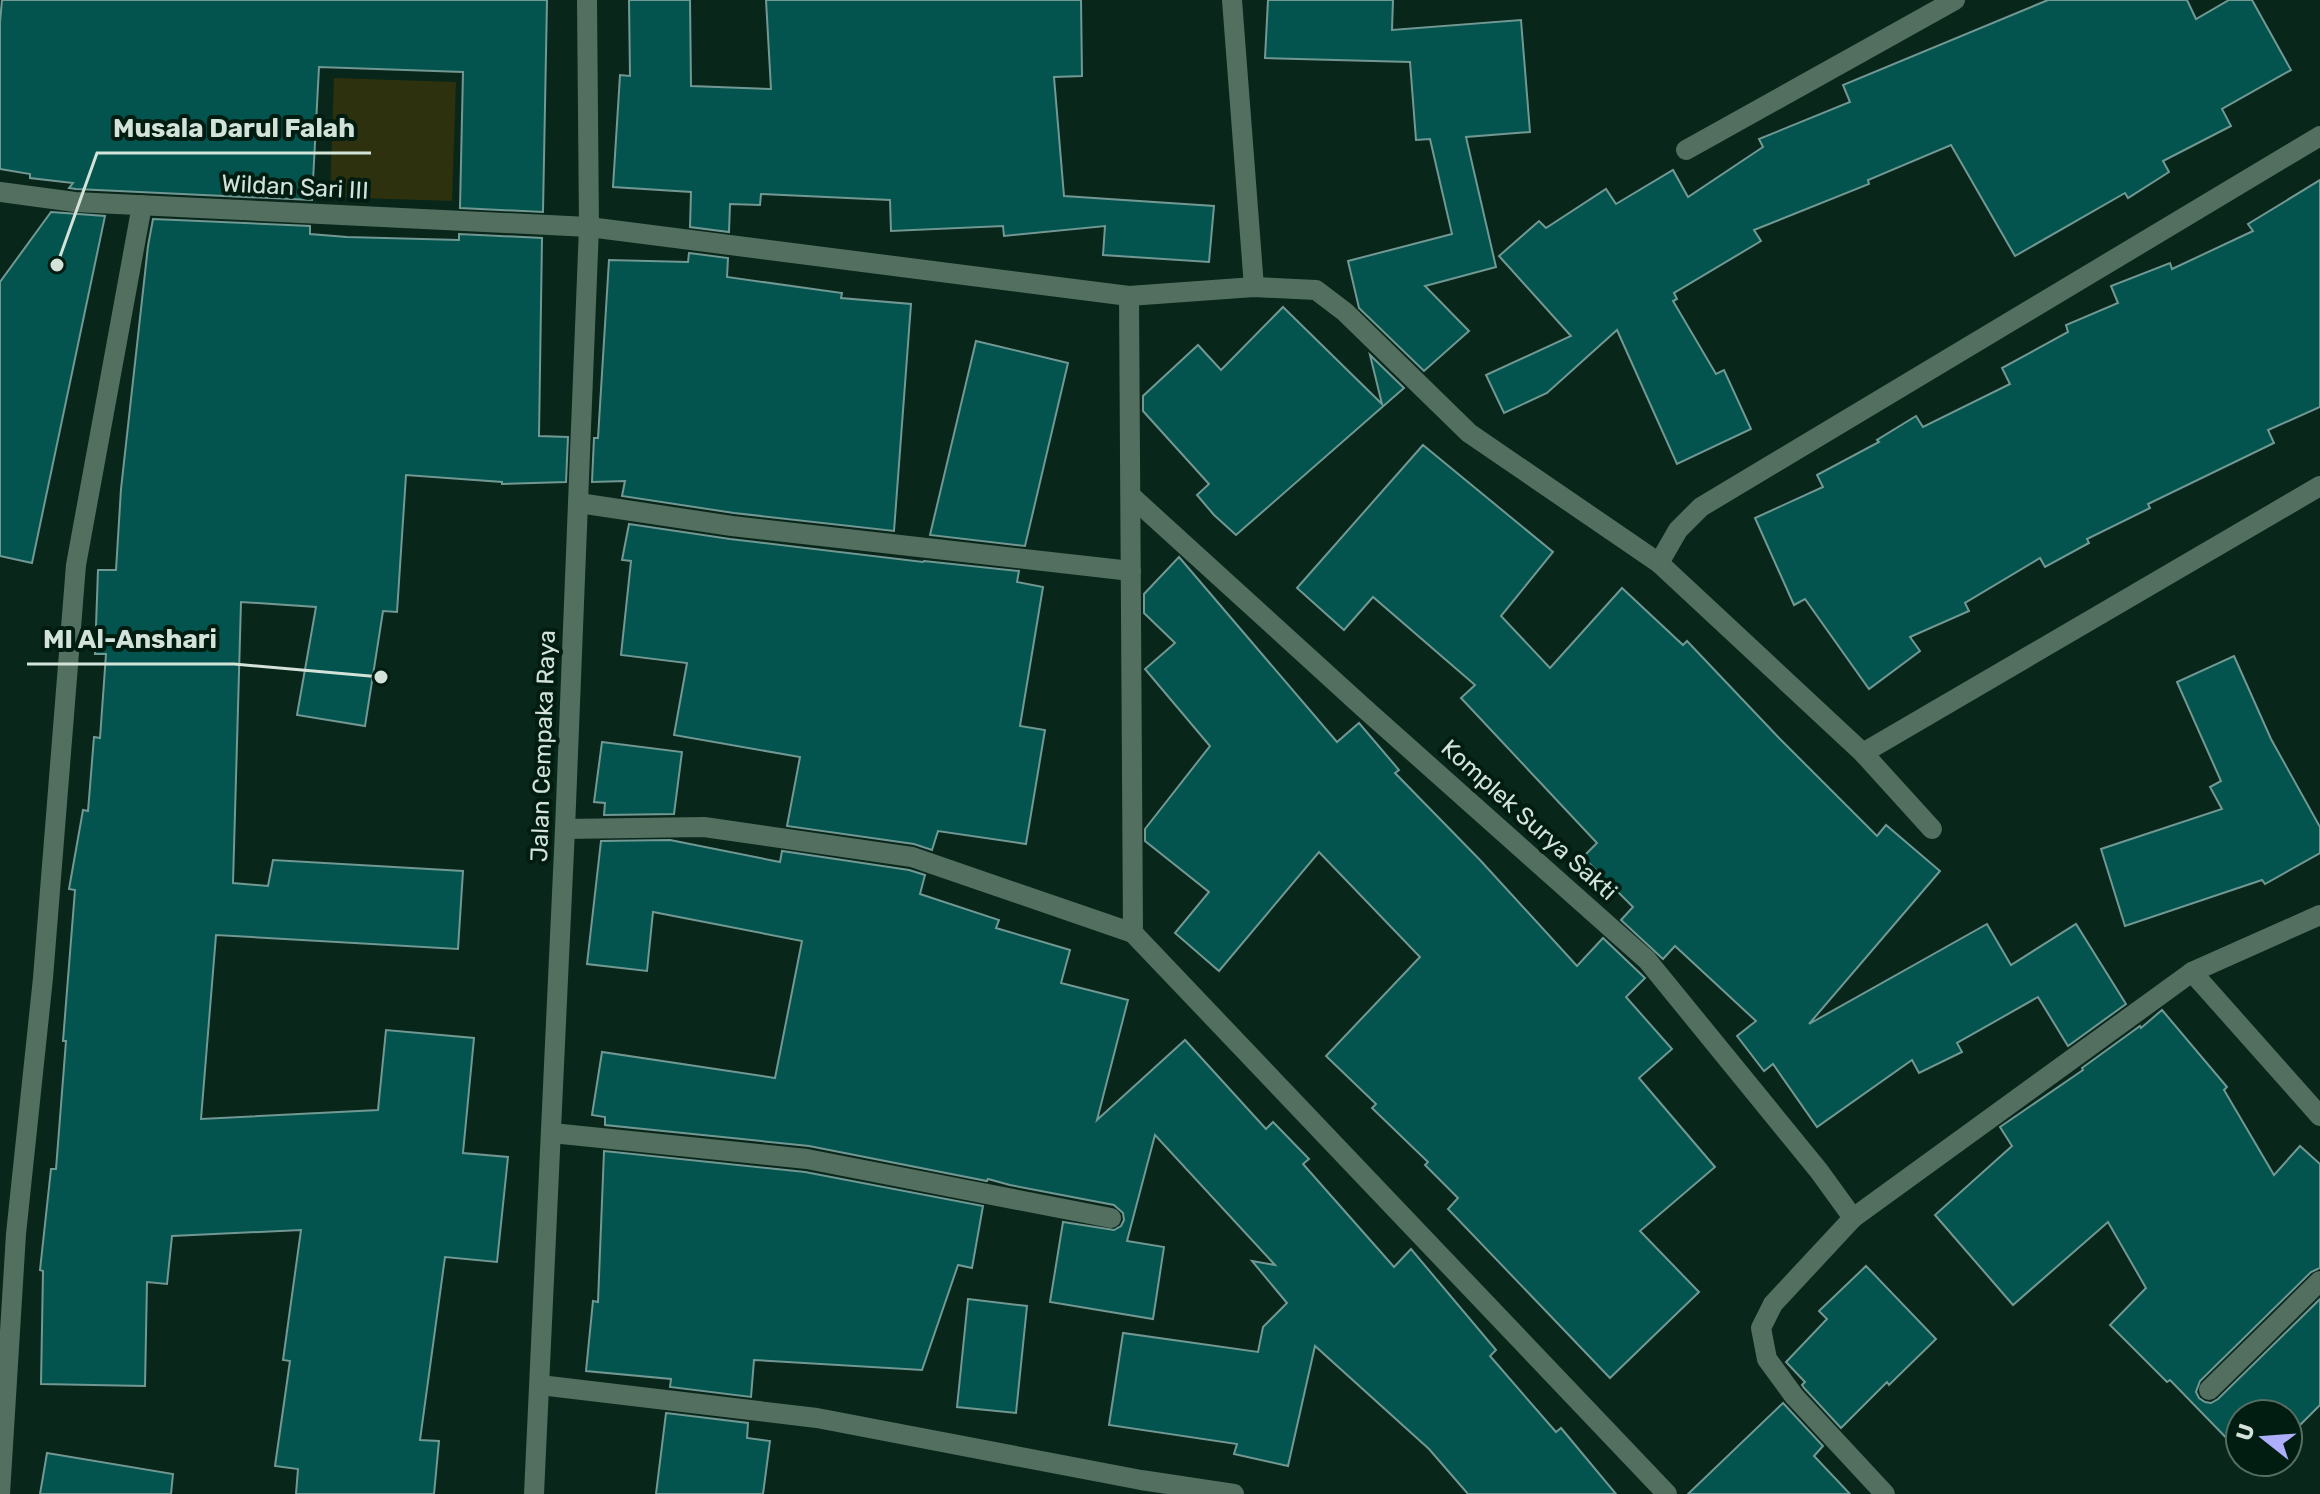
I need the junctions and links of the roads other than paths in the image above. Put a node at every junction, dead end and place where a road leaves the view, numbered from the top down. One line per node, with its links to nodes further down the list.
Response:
1 (587, 0): 8 (street, Jalan Cempaka Raya)
2 (1232, 0): 9 (street)
3 (1955, 0): 5 (street)
4 (2320, 136): 14 (street)
5 (1686, 150)
6 (0, 192): 7 (street, Wildan Sari III)
7 (142, 205): 8 (street, Wildan Sari III); 26 (street)
8 (589, 227): 10 (street, Wildan Sari III); 13 (street, Jalan Cempaka Raya)
9 (1254, 287): 10 (street, Wildan Sari III); 14 (street, Wildan Sari III)
10 (1129, 296): 12 (street)
11 (2320, 486): 16 (street)
12 (1131, 496): 15 (street); 25 (street, Komplek Surya Sakti)
13 (579, 503): 15 (street); 17 (street, Jalan Cempaka Raya)
14 (1659, 563): 16 (street, Wildan Sari III)
15 (1131, 571): 20 (street)
16 (1863, 753): 18 (street, Wildan Sari III)
17 (565, 829): 20 (street); 23 (street, Jalan Cempaka Raya)
18 (1932, 829)
19 (2320, 915): 21 (street)
20 (1133, 933): 33 (street)
21 (2192, 972): 22 (street); 25 (street)
22 (2320, 1116)
23 (552, 1133): 24 (street); 28 (street, Jalan Cempaka Raya)
24 (1111, 1218)
25 (1853, 1218): 34 (street)
26 (8, 1232): 30 (street)
27 (2320, 1281): 29 (street)
28 (540, 1385): 31 (street, Jalan Cempaka Raya); 32 (street)
29 (2209, 1390)
30 (0, 1494)
31 (534, 1494)
32 (1234, 1494)
33 (1667, 1494)
34 (1885, 1494)

